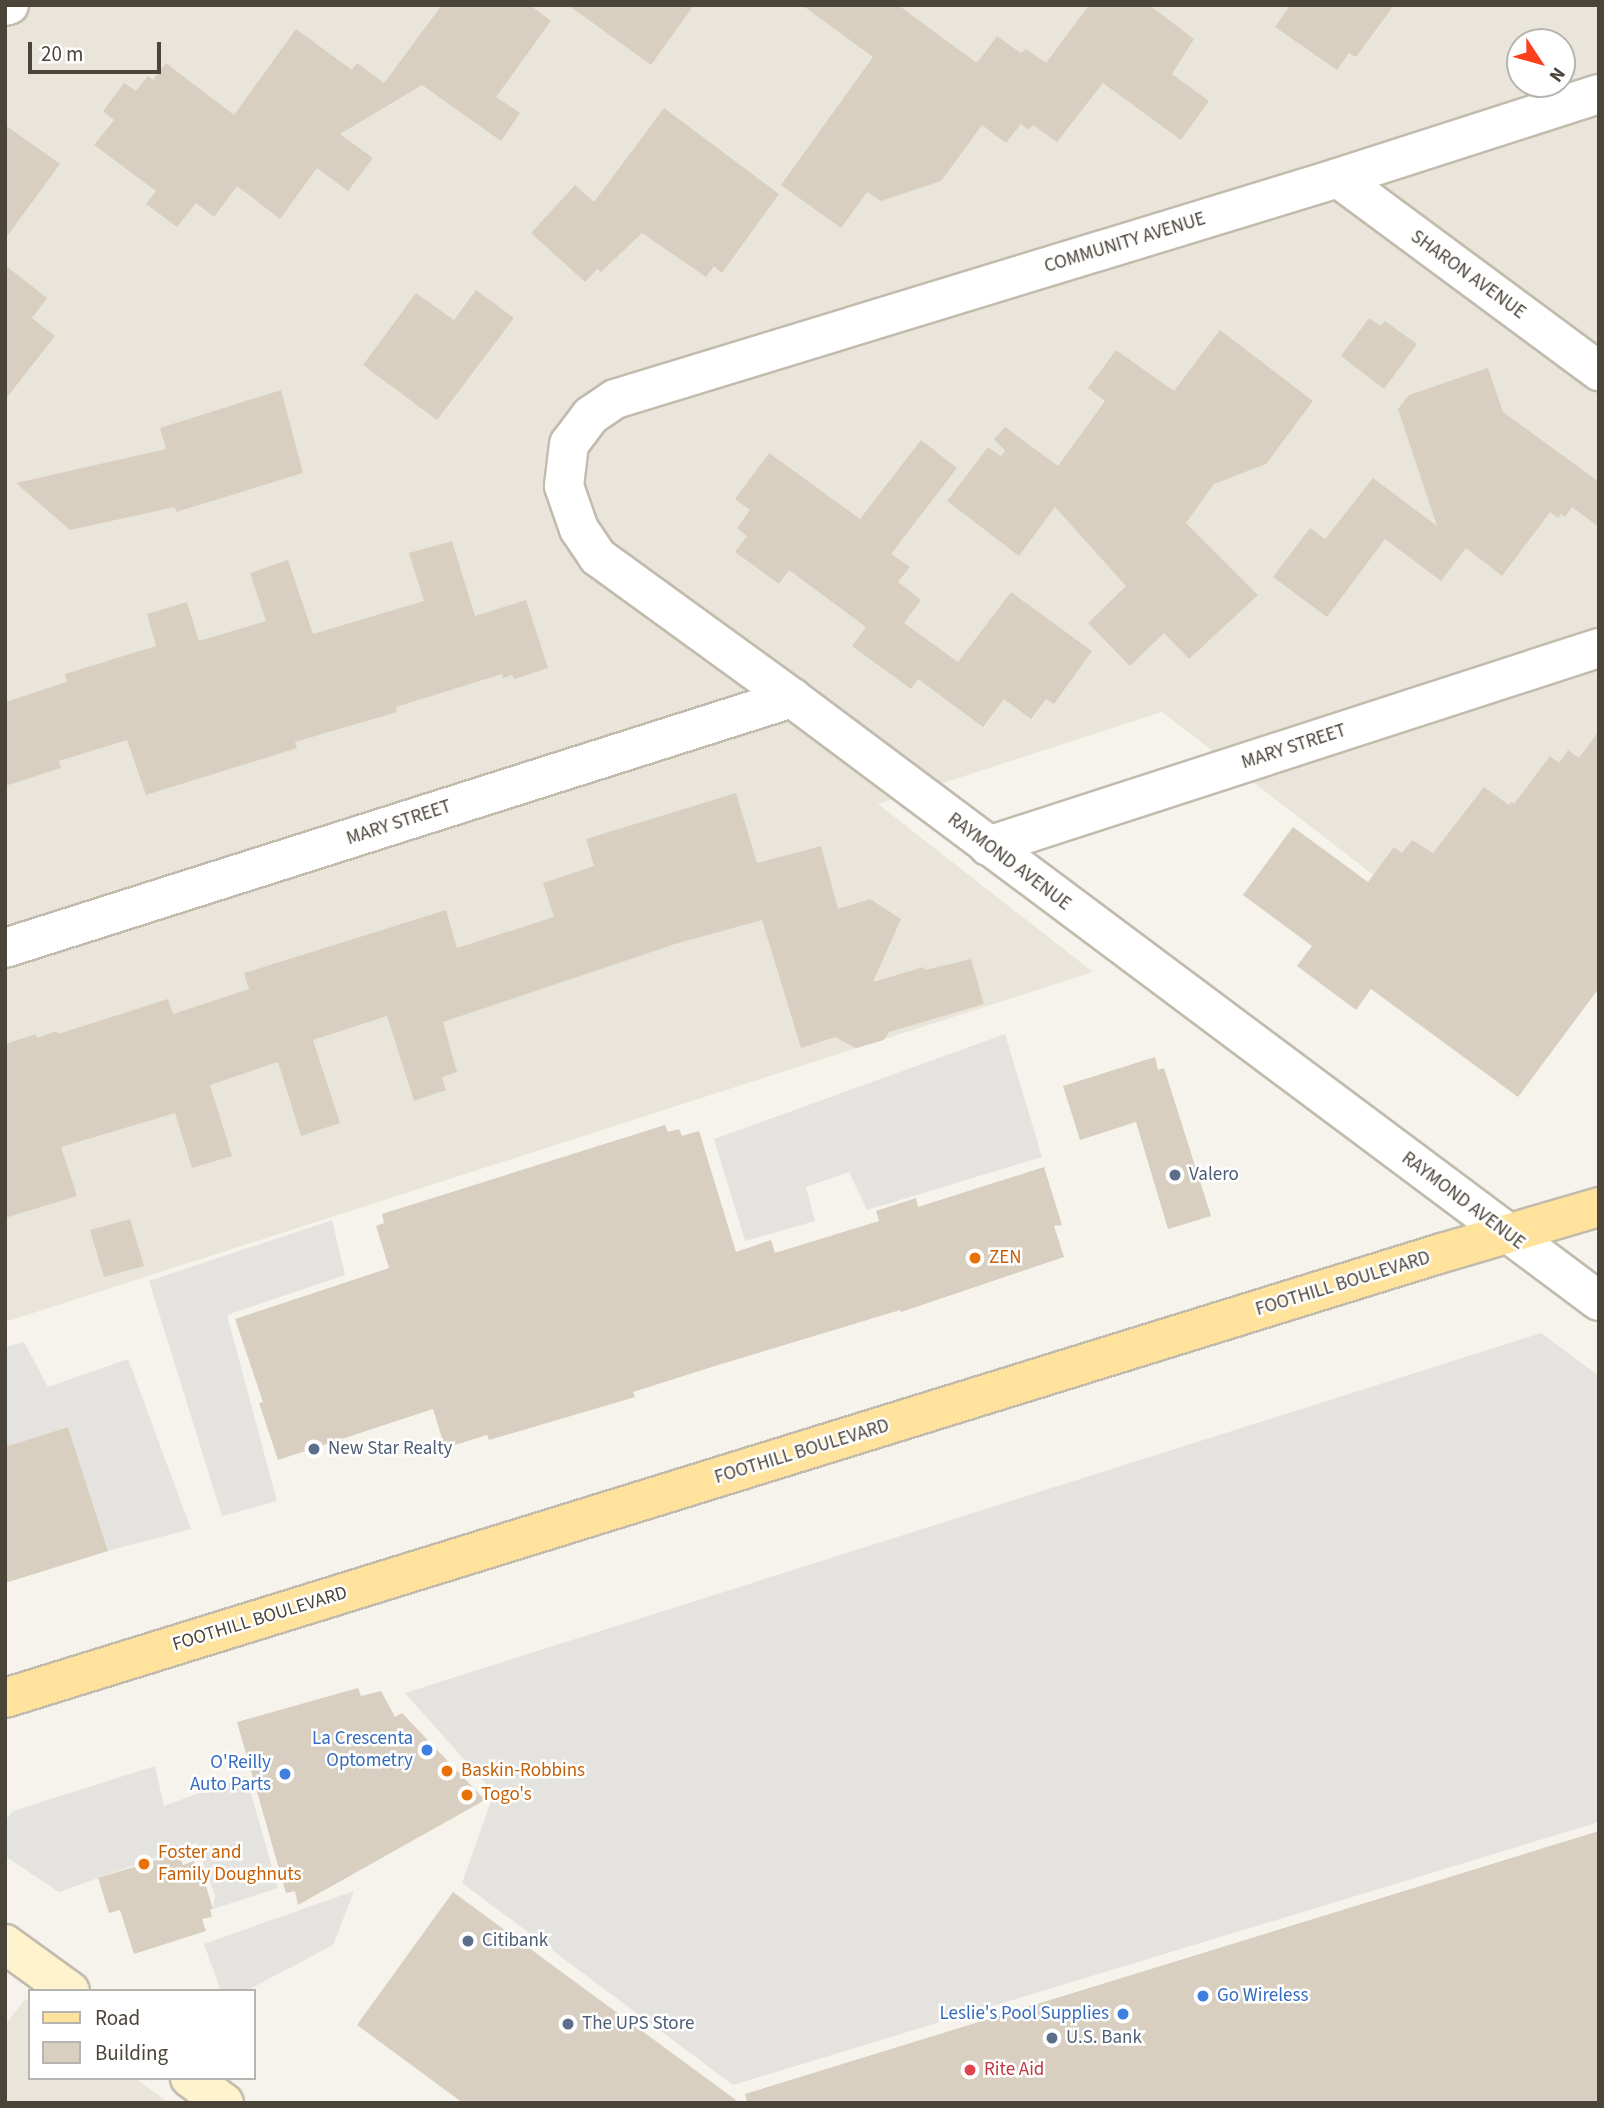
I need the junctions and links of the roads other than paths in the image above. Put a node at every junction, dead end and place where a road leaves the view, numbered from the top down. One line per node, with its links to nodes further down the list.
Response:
1 (1599, 93): 2 (street, COMMUNITY AVENUE)
2 (1338, 178): 3 (street, SHARON AVENUE); 4 (street, COMMUNITY AVENUE)
3 (1599, 371)
4 (650, 386): 6 (street, RAYMOND AVENUE)
5 (1599, 648): 7 (street, MARY STREET)
6 (792, 698): 7 (street, RAYMOND AVENUE); 8 (street, MARY STREET)
7 (988, 846): 10 (street, RAYMOND AVENUE)
8 (5, 948)
9 (1599, 1207): 10 (main road, FOOTHILL BOULEVARD)
10 (1507, 1234): 11 (street, RAYMOND AVENUE); 12 (main road, FOOTHILL BOULEVARD)
11 (1599, 1301)
12 (5, 1698)
13 (9, 1954): 14 (street)
14 (67, 1989)
15 (193, 2080): 16 (street)
16 (224, 2103)

